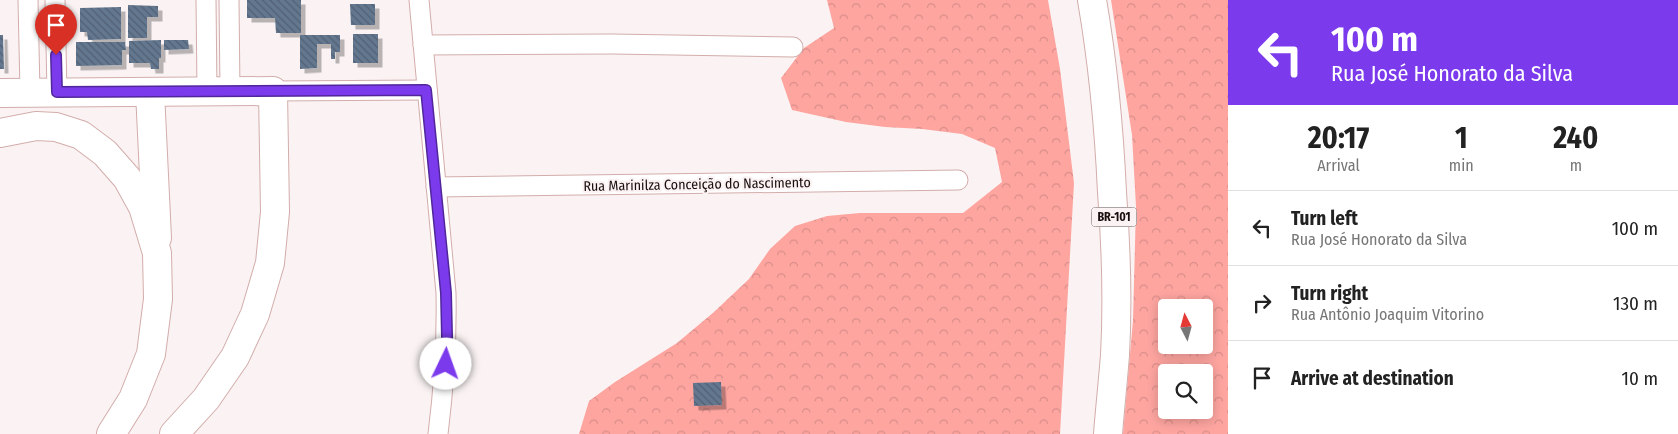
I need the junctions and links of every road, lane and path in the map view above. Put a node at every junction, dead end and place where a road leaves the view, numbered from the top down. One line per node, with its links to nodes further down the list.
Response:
1 (28, 0): 13 (street)
2 (55, 0): 14 (street)
3 (206, 0): 10 (street)
4 (229, 0): 10 (street)
5 (419, 0): 7 (street)
6 (1092, 0): 24 (main road, BR-101)
7 (423, 45): 8 (street); 9 (street)
8 (793, 47)
9 (426, 90): 11 (street); 19 (street)
10 (218, 91): 11 (main road); 16 (main road)
11 (273, 91): 22 (main road)
12 (0, 92): 13 (main road)
13 (30, 92): 14 (main road)
14 (57, 92): 15 (main road)
15 (104, 92): 16 (main road); 17 (main road)
16 (150, 92): 20 (main road)
17 (0, 132): 20 (main road)
18 (958, 180): 19 (street, Rua Marinilza Conceição do Nascimento)
19 (436, 187): 23 (street)
20 (157, 253): 21 (main road)
21 (111, 434)
22 (174, 434)
23 (438, 434)
24 (1108, 434)

